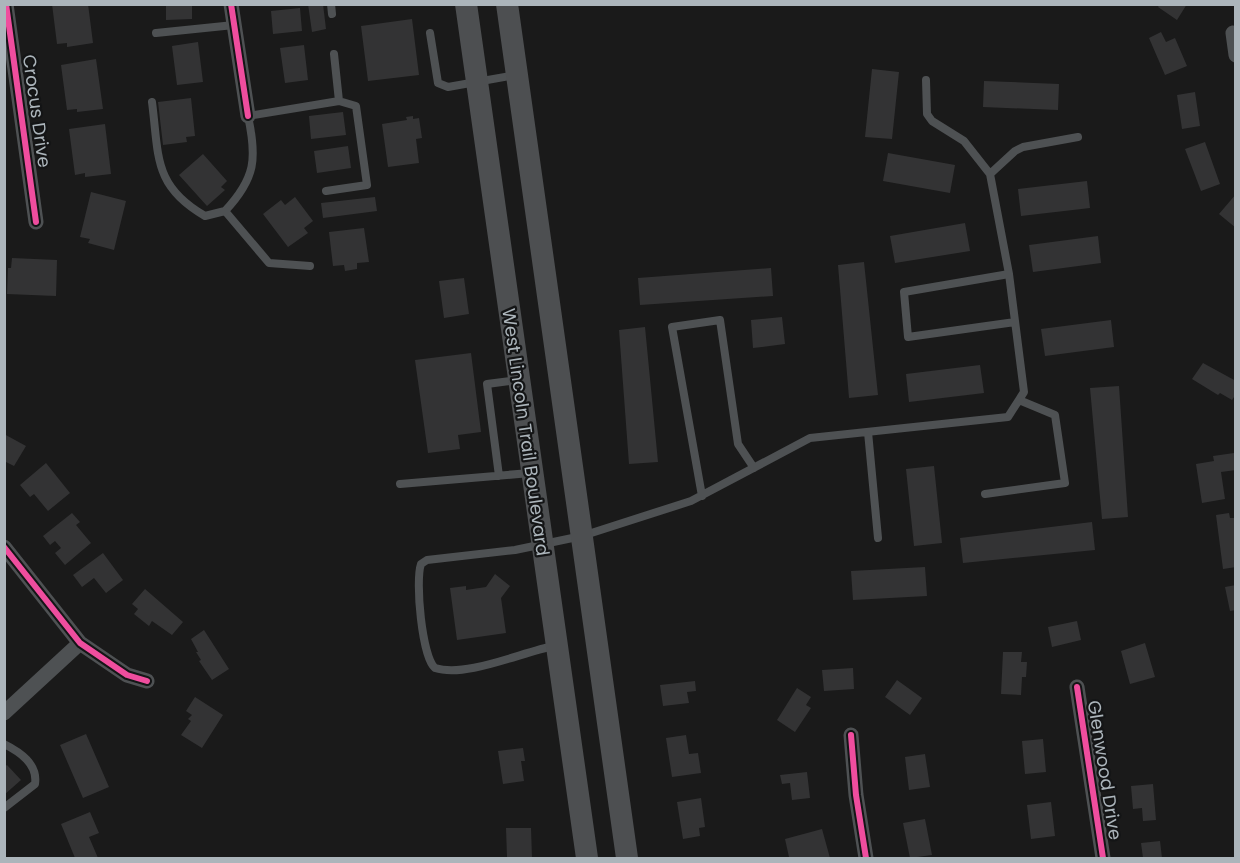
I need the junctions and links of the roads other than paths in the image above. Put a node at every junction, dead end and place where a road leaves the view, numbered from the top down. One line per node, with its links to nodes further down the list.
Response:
1 (6, 4): 23 (street, Crocus Drive)
2 (231, 4): 7 (street)
3 (331, 4): 6 (lane)
4 (466, 4): 15 (main road, West Lincoln Trail Boulevard)
5 (507, 4): 13 (main road)
6 (333, 14)
7 (234, 25): 8 (lane); 18 (street)
8 (156, 33)
9 (430, 33): 15 (lane)
10 (1233, 33): 12 (street)
11 (334, 54): 16 (lane)
12 (1236, 55)
13 (517, 75): 15 (lane); 36 (main road)
14 (926, 80): 20 (lane)
15 (477, 81): 27 (main road, West Lincoln Trail Boulevard)
16 (339, 101): 18 (lane); 21 (lane)
17 (152, 102): 22 (lane)
18 (248, 116): 22 (lane)
19 (1078, 137): 20 (lane)
20 (990, 174): 25 (lane)
21 (326, 191)
22 (225, 211): 24 (lane)
23 (36, 222)
24 (310, 266)
25 (1009, 274): 26 (lane); 26 (lane)
26 (1016, 322): 28 (lane)
27 (518, 380): 31 (main road, West Lincoln Trail Boulevard); 32 (lane)
28 (1019, 400): 29 (lane); 34 (lane)
29 (868, 432): 30 (lane); 37 (lane)
30 (754, 468): 35 (lane); 35 (lane)
31 (532, 473): 32 (lane); 38 (main road, West Lincoln Trail Boulevard)
32 (499, 476): 33 (lane)
33 (400, 484)
34 (985, 494)
35 (702, 496): 36 (lane)
36 (582, 536): 38 (lane); 49 (main road)
37 (878, 538)
38 (542, 544): 41 (main road, West Lincoln Trail Boulevard); 41 (lane)
39 (4, 547): 40 (street)
40 (80, 643): 42 (street); 44 (street)
41 (558, 645): 48 (main road, West Lincoln Trail Boulevard)
42 (147, 681)
43 (1077, 687): 51 (street, Glenwood Drive)
44 (4, 713)
45 (851, 735): 50 (street)
46 (4, 744): 47 (lane)
47 (4, 808)
48 (587, 858)
49 (627, 858)
50 (866, 858)
51 (1103, 858)

